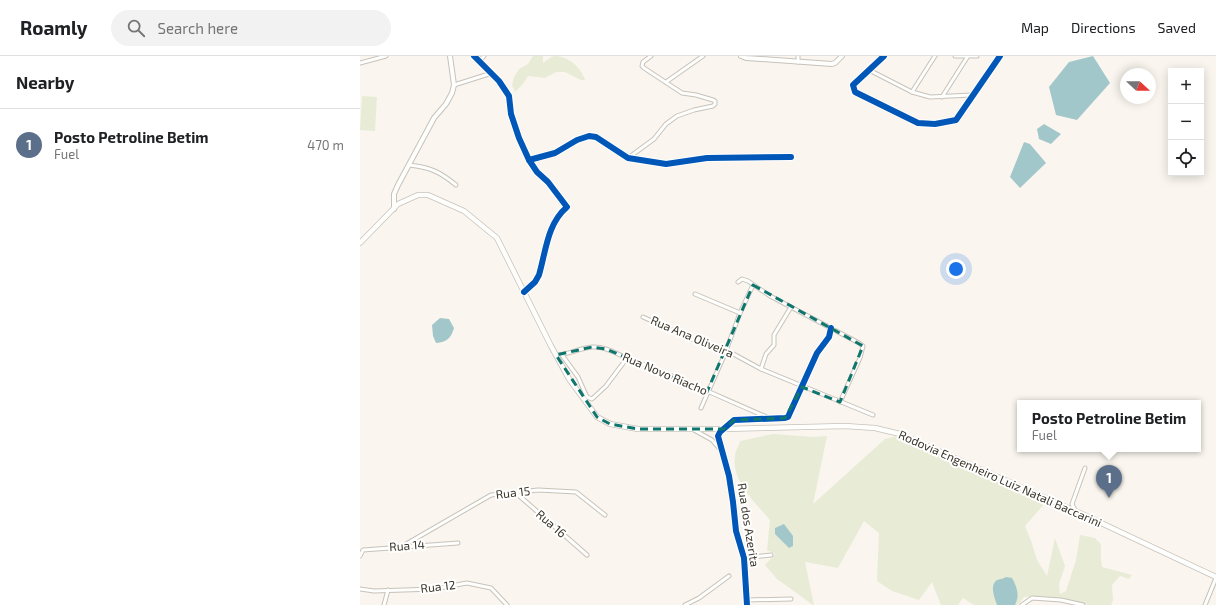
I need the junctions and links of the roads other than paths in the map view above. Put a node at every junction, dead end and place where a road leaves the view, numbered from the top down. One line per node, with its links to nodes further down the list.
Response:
1 (386, 56): 18 (street)
2 (450, 56): 22 (street)
3 (474, 56): 16 (street)
4 (484, 56): 16 (street)
5 (651, 56): 21 (street)
6 (703, 56): 21 (street)
7 (741, 56): 17 (street)
8 (798, 56): 17 (street)
9 (842, 56): 17 (street)
10 (884, 56): 19 (street)
11 (935, 56): 23 (street)
12 (955, 56): 13 (street)
13 (968, 56): 14 (street); 25 (street)
14 (977, 56)
15 (1000, 56): 24 (street)
16 (480, 62): 20 (street)
17 (798, 62)
18 (360, 63)
19 (869, 70): 23 (street); 24 (street)
20 (492, 72): 22 (street); 28 (street)
21 (666, 82): 27 (street)
22 (454, 85): 29 (street)
23 (912, 92): 25 (street)
24 (972, 94): 25 (street)
25 (942, 98)
26 (791, 157): 27 (street)
27 (628, 158): 28 (street)
28 (529, 160): 35 (street)
29 (409, 165): 30 (street); 31 (street)
30 (456, 185)
31 (394, 210): 32 (main road, Rodovia Engenheiro Luiz Natali Baccarini); 35 (main road, Rodovia Engenheiro Luiz Natali Baccarini)
32 (360, 243)
33 (738, 282): 34 (street)
34 (753, 285): 37 (street); 38 (street)
35 (524, 292): 42 (main road, Rodovia Engenheiro Luiz Natali Baccarini)
36 (695, 294): 38 (street)
37 (791, 307): 40 (street); 44 (street)
38 (740, 313): 41 (street)
39 (643, 317): 41 (street, Rua Ana Oliveira)
40 (831, 328): 45 (street); 47 (street)
41 (726, 350): 44 (street, Rua Ana Oliveira); 46 (street)
42 (559, 355): 43 (street, Rua Novo Riacho); 43 (street); 51 (main road, Rodovia Engenheiro Luiz Natali Baccarini)
43 (627, 358): 46 (street, Rua Novo Riacho)
44 (761, 370): 45 (street, Rua Ana Oliveira)
45 (802, 387): 47 (street, Rua Ana Oliveira); 50 (street)
46 (708, 392): 48 (street); 50 (street, Rua Novo Riacho)
47 (840, 402): 49 (street, Rua Ana Oliveira)
48 (701, 408)
49 (872, 415)
50 (770, 419): 52 (street)
51 (690, 429): 52 (main road, Rodovia Engenheiro Luiz Natali Baccarini); 53 (street)
52 (724, 429): 53 (street); 56 (main road, Rodovia Engenheiro Luiz Natali Baccarini)
53 (721, 451): 63 (street, Rua dos Azerita)
54 (1085, 468): 56 (street)
55 (516, 493): 57 (street, Rua 15); 59 (street, Rua 15); 61 (street, Rua 16)
56 (1076, 512): 65 (main road, Rodovia Engenheiro Luiz Natali Baccarini)
57 (606, 515)
58 (458, 543): 59 (street, Rua 14)
59 (402, 547): 62 (street, Rua 14)
60 (771, 554): 63 (street)
61 (587, 555)
62 (360, 556)
63 (744, 558): 69 (street, Rua dos Azerita)
64 (730, 576): 72 (street)
65 (1216, 577): 76 (street)
66 (360, 589): 67 (street, Rua 12)
67 (388, 590): 70 (street); 71 (street, Rua 12)
68 (791, 599): 69 (street)
69 (747, 600): 73 (street, Rua dos Azerita)
70 (384, 605)
71 (508, 605)
72 (685, 605)
73 (747, 605)
74 (1022, 605): 75 (street)
75 (1083, 605)
76 (1205, 605)

